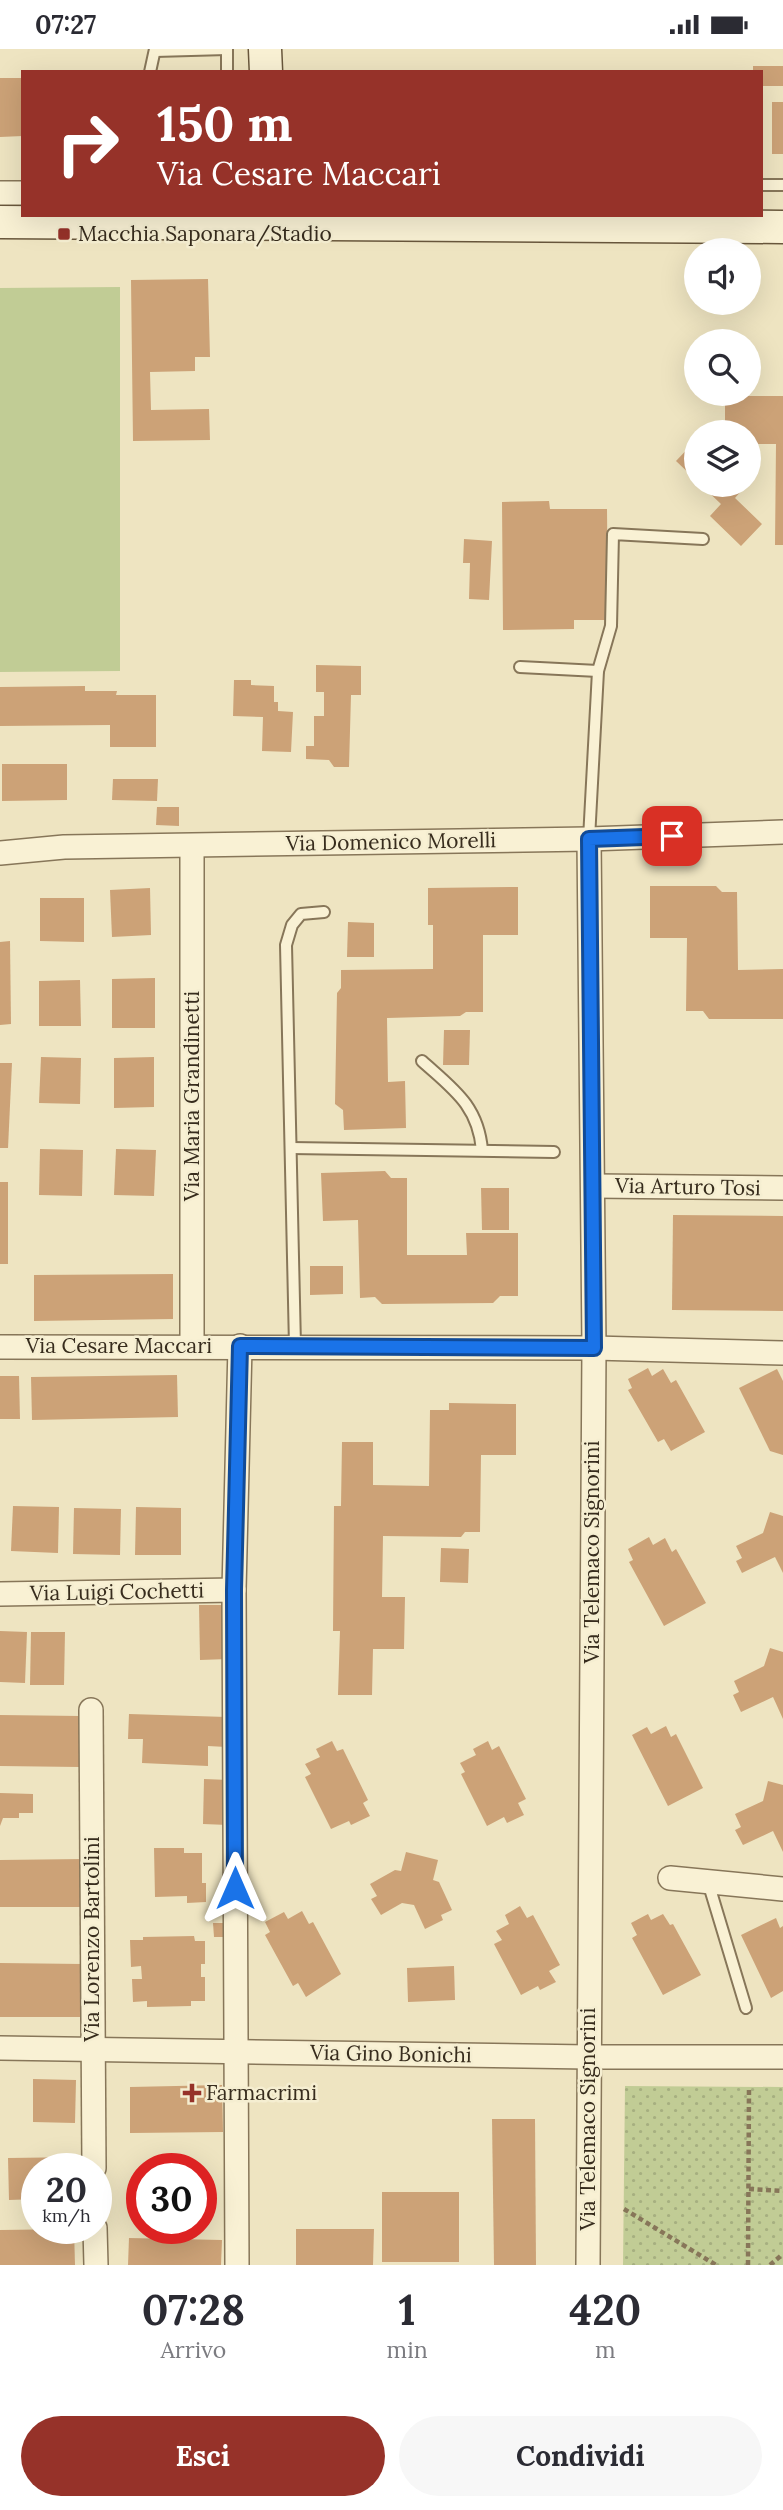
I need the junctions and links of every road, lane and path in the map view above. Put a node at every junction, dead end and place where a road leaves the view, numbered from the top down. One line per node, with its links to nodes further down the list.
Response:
1 (227, 49): 3 (lane); 5 (lane)
2 (265, 49): 6 (street)
3 (155, 50): 4 (lane)
4 (150, 70)
5 (227, 70)
6 (266, 70)
7 (763, 185): 8 (lane)
8 (783, 185)
9 (0, 193): 10 (street)
10 (21, 193)
11 (116, 219): 12 (street); 15 (street)
12 (209, 219): 13 (street)
13 (267, 219): 14 (street)
14 (723, 221): 16 (street)
15 (0, 222)
16 (783, 227)
17 (703, 539): 19 (lane)
18 (520, 667): 19 (lane)
19 (598, 671): 21 (lane)
20 (783, 832): 21 (street, Via Domenico Morelli)
21 (589, 839): 22 (street, Via Domenico Morelli); 29 (street, Via Telemaco Signorini)
22 (192, 846): 23 (street, Via Domenico Morelli); 34 (street, Via Maria Grandinetti)
23 (0, 853)
24 (324, 912): 26 (lane)
25 (422, 1061): 27 (lane)
26 (291, 1148): 27 (lane); 32 (lane)
27 (482, 1150): 28 (lane)
28 (554, 1152)
29 (594, 1186): 30 (street, Via Arturo Tosi); 35 (street, Via Telemaco Signorini)
30 (783, 1188)
31 (240, 1346): 32 (street, Via Cesare Maccari); 34 (street, Via Cesare Maccari); 37 (street, Via Luigi Cochetti)
32 (295, 1346): 35 (street, Via Cesare Maccari)
33 (0, 1347): 34 (street, Via Cesare Maccari)
34 (192, 1347)
35 (594, 1348): 36 (street, Via Cesare Maccari); 47 (street, Via Telemaco Signorini)
36 (783, 1353)
37 (234, 1590): 38 (street, Via Luigi Cochetti); 46 (street, Via Luigi Cochetti)
38 (0, 1594)
39 (91, 1710): 45 (street, Via Lorenzo Bartolini)
40 (670, 1878): 41 (street)
41 (708, 1882): 42 (street); 43 (lane)
42 (783, 1889)
43 (746, 2008)
44 (0, 2048): 45 (street, Via Gino Bonichi)
45 (93, 2049): 46 (street, Via Gino Bonichi); 50 (street, Via Lorenzo Bartolini)
46 (236, 2051): 47 (street, Via Gino Bonichi); 57 (street, Via Luigi Cochetti)
47 (588, 2057): 48 (street, Via Gino Bonichi); 58 (street, Via Telemaco Signorini)
48 (783, 2057)
49 (749, 2087): 51 (path)
50 (94, 2153)
51 (749, 2189): 52 (path); 60 (path)
52 (783, 2191)
53 (624, 2209): 59 (path)
54 (95, 2244): 56 (street)
55 (783, 2254): 61 (path)
56 (96, 2265)
57 (237, 2265)
58 (588, 2265)
59 (716, 2265)
60 (748, 2265)
61 (770, 2265)

